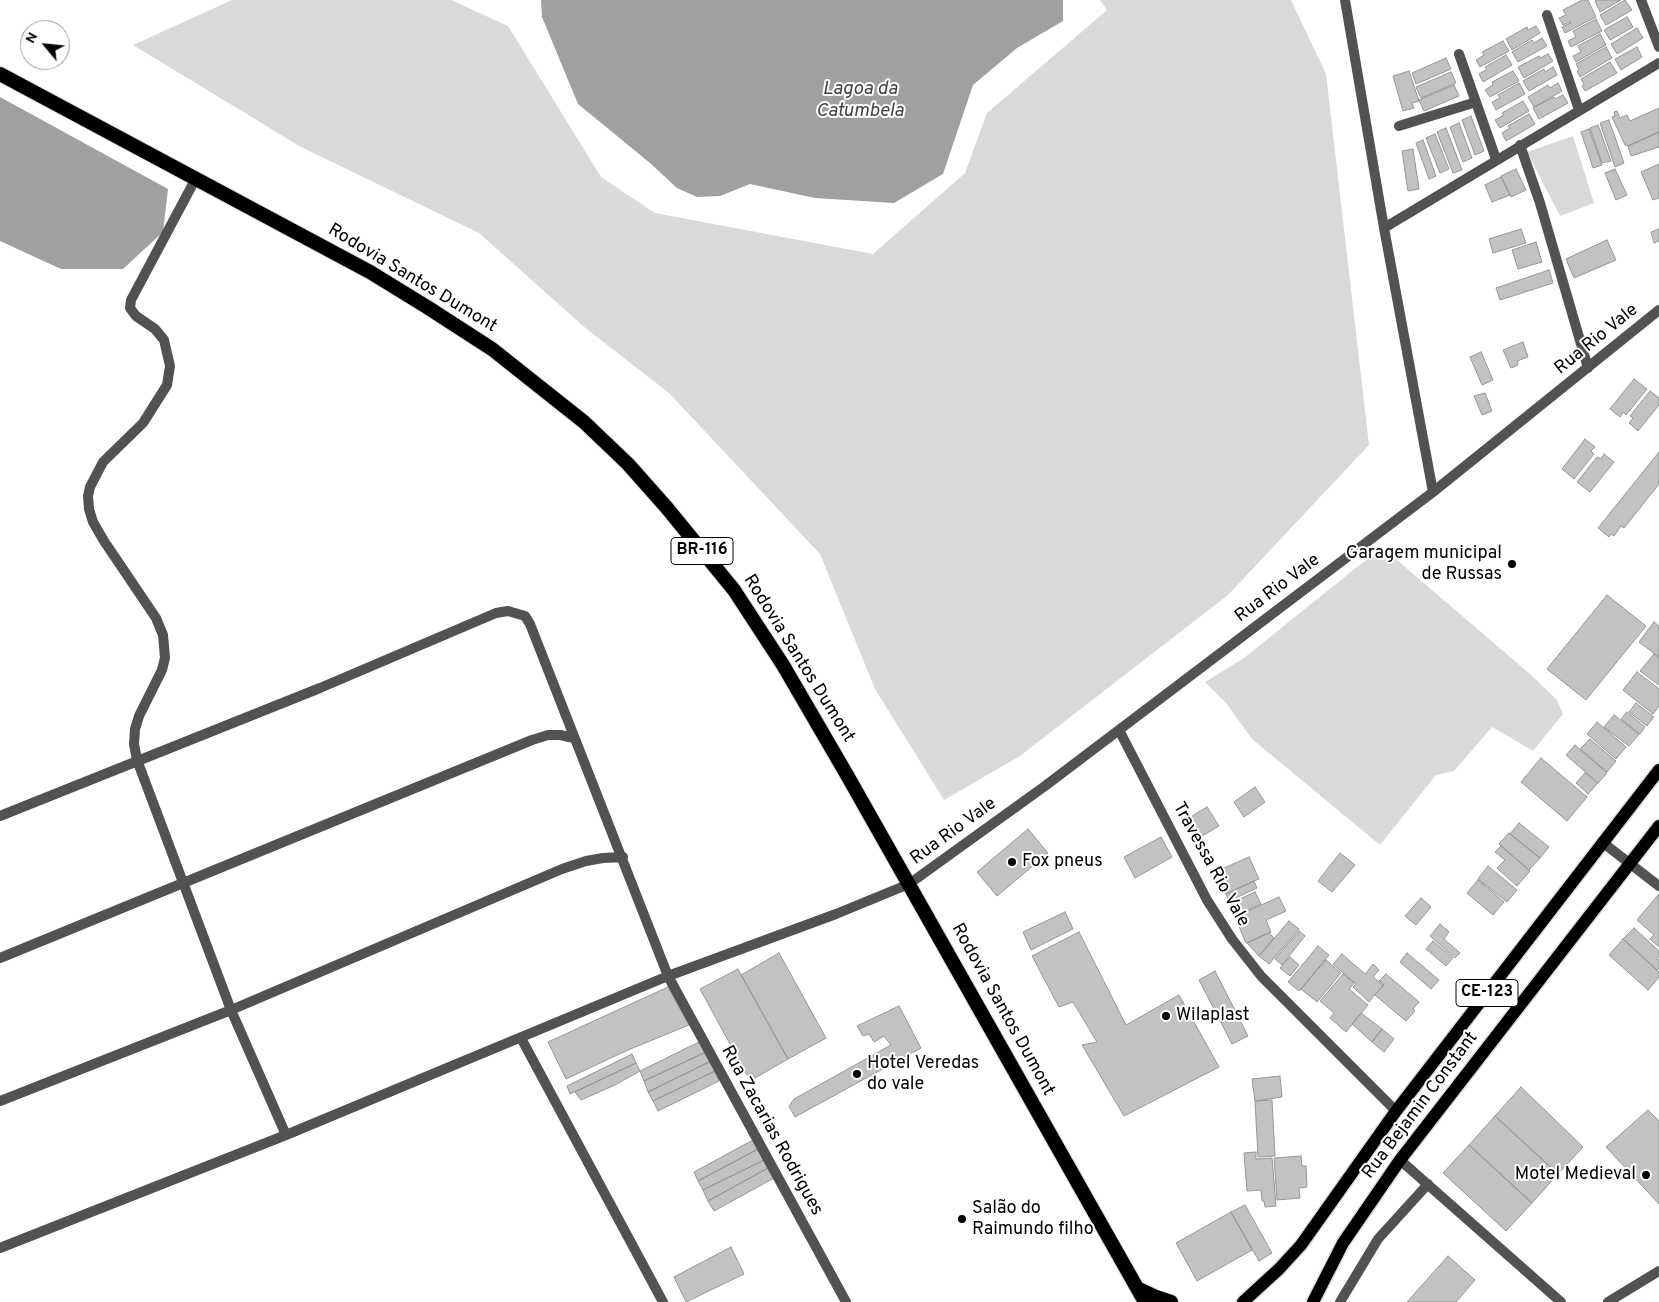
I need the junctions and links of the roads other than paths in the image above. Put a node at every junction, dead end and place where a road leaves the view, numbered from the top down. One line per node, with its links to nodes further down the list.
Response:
1 (1345, 0): 14 (street)
2 (1641, 0): 4 (street)
3 (1547, 15): 9 (street)
4 (1659, 47)
5 (1460, 54): 8 (street)
6 (1659, 63): 9 (street)
7 (0, 74): 13 (highway, Rodovia Santos Dumont / BR-116)
8 (1476, 102): 10 (street); 12 (street)
9 (1578, 110): 11 (street)
10 (1399, 126)
11 (1520, 145): 12 (street); 16 (street)
12 (1496, 159): 14 (street)
13 (196, 178): 20 (street); 28 (highway, Rodovia Santos Dumont / BR-116)
14 (1384, 228): 17 (street)
15 (1659, 310): 16 (street, Rua Rio Vale)
16 (1588, 368): 17 (street, Rua Rio Vale)
17 (1433, 492): 18 (street, Rua Rio Vale)
18 (1119, 730): 28 (street, Rua Rio Vale); 35 (street, Travessa Rio Vale)
19 (574, 738): 20 (street, Rua Zacarias Rodrigues); 25 (street, Rua Zacarias Rodrigues); 27 (street)
20 (137, 760): 22 (street, Rua Zacarias Rodrigues); 27 (street)
21 (1659, 770): 24 (main road, CE-123)
22 (0, 816)
23 (1659, 826): 26 (main road, Rua Bejamin Constant / CE-123)
24 (1602, 842): 26 (street); 35 (main road, CE-123)
25 (623, 857): 31 (street, Rua Zacarias Rodrigues); 32 (street)
26 (1630, 863): 29 (street); 37 (main road, Rua Bejamin Constant / CE-123)
27 (184, 884): 30 (street); 32 (street)
28 (909, 884): 31 (street, Rua Rio Vale); 41 (highway, Rodovia Santos Dumont / BR-116)
29 (1659, 886)
30 (0, 958)
31 (668, 976): 33 (street, Rua Rio Vale); 43 (street, Rua Zacarias Rodrigues)
32 (231, 1010): 34 (street); 36 (street)
33 (521, 1038): 36 (street, Rua Rio Vale); 42 (street)
34 (0, 1101)
35 (1396, 1111): 46 (main road, CE-123)
36 (286, 1136): 39 (street, Rua Rio Vale)
37 (1400, 1160): 38 (street); 47 (main road, Rua Bejamin Constant / CE-123)
38 (1428, 1184): 48 (street); 49 (street)
39 (0, 1248)
40 (1659, 1271): 50 (street)
41 (1137, 1288): 44 (highway, Rodovia Santos Dumont / BR-116); 45 (highway)
42 (663, 1302)
43 (846, 1302)
44 (1145, 1302)
45 (1171, 1302)
46 (1243, 1302)
47 (1312, 1302)
48 (1340, 1302)
49 (1561, 1302)
50 (1608, 1302)

